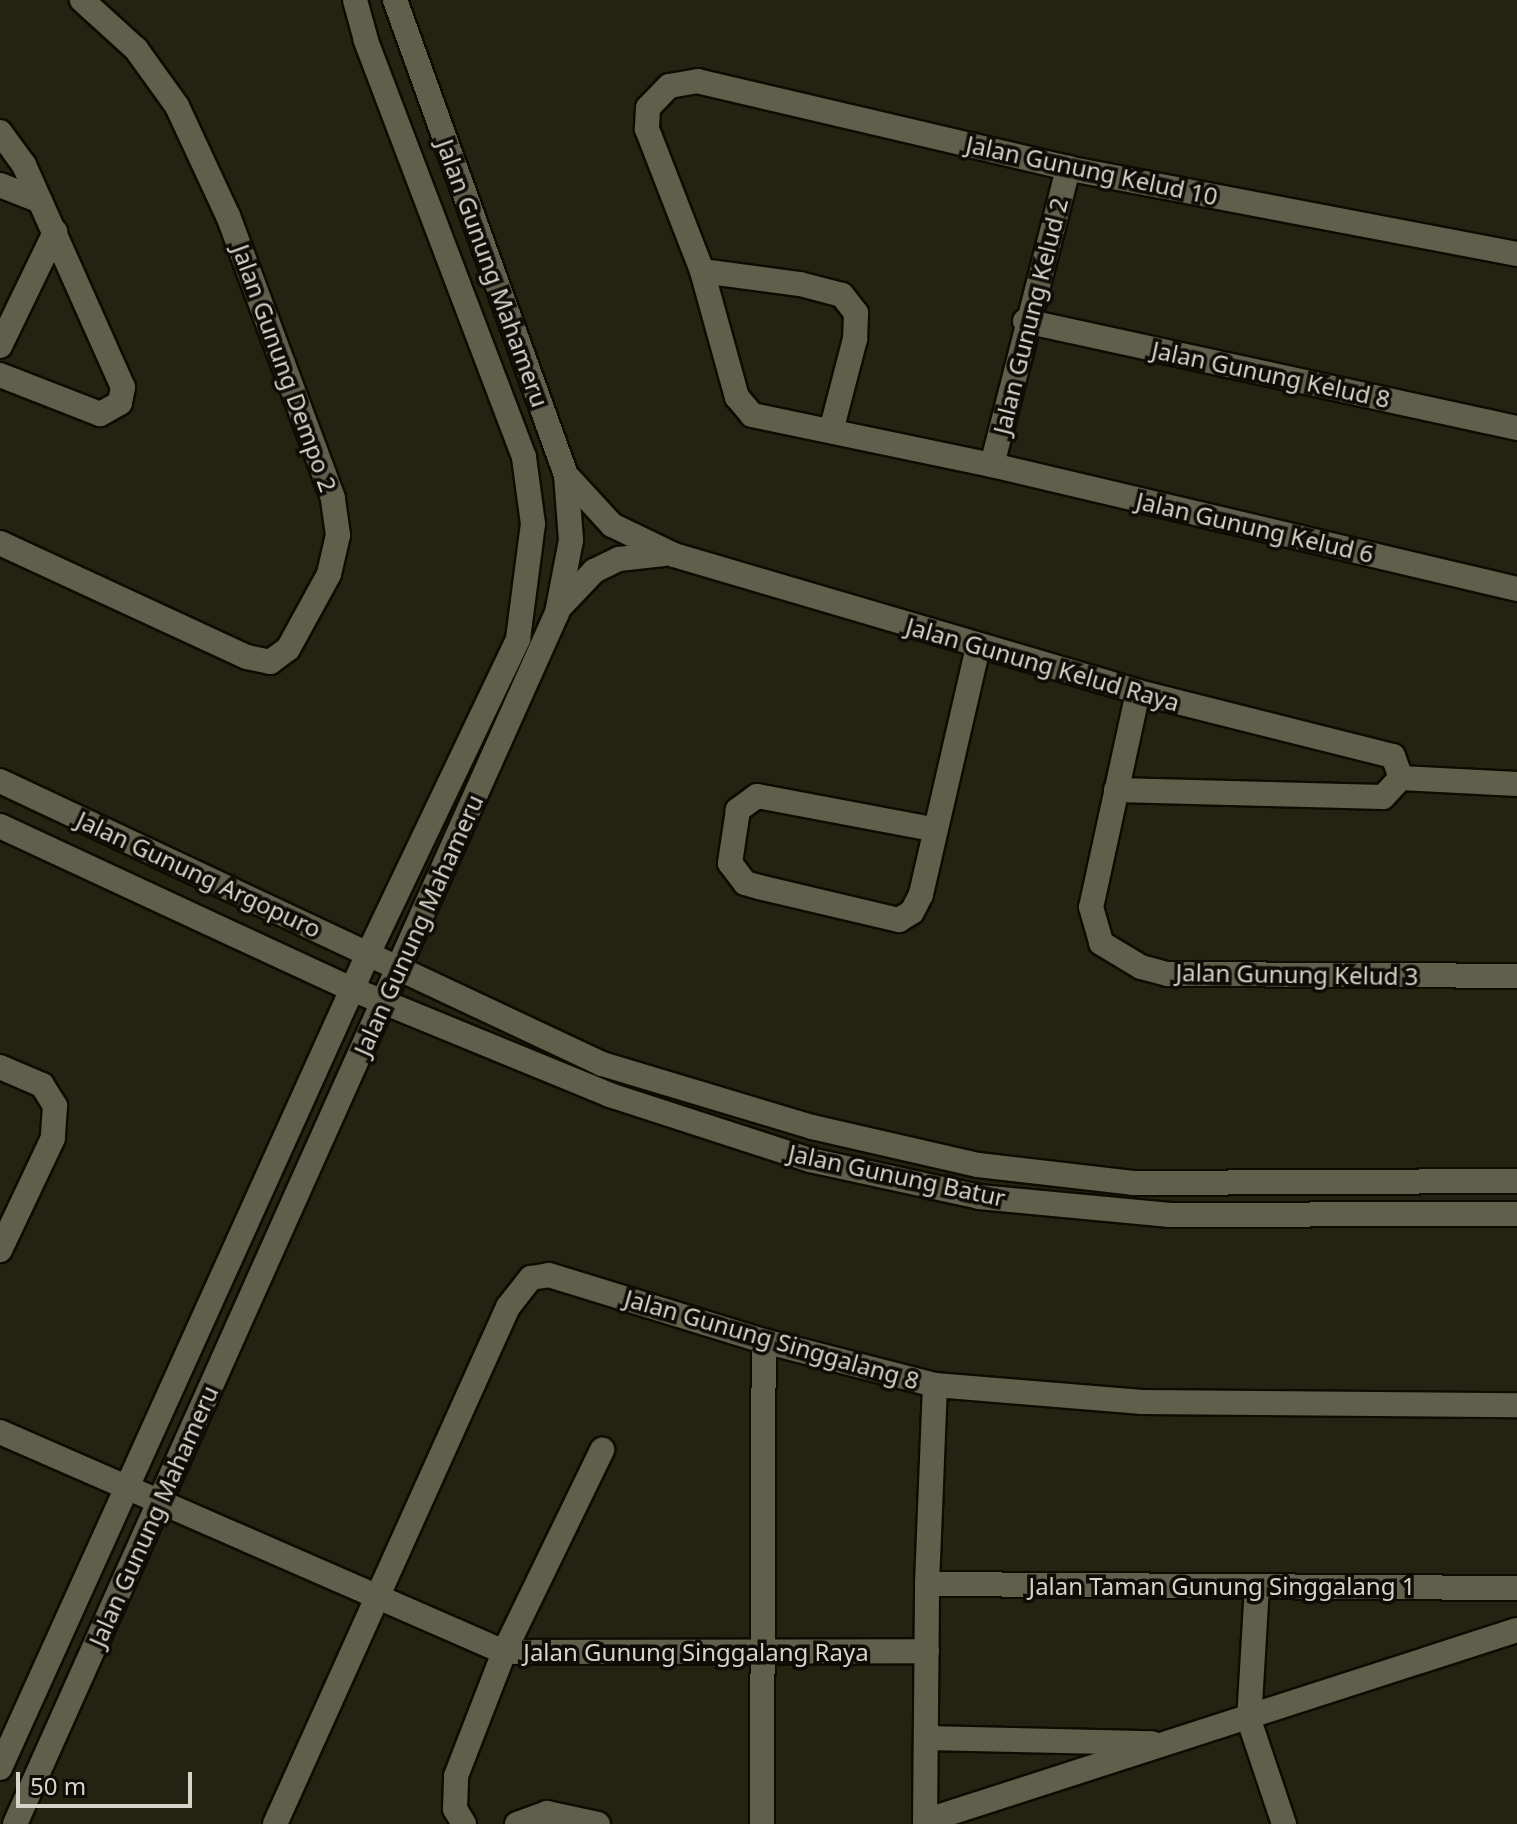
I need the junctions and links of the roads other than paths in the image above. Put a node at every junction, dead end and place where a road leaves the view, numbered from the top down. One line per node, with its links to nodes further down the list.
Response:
1 (82, 0): 21 (street, Jalan Gunung Dempo 2)
2 (355, 0): 11 (street, Jalan Gunung Mahameru)
3 (395, 0): 10 (street, Jalan Gunung Mahameru)
4 (669, 86): 6 (street, Jalan Gunung Kelud 10); 13 (street, Jalan Gunung Kelud 6)
5 (0, 132): 8 (street)
6 (1068, 168): 12 (street, Jalan Gunung Kelud 10); 14 (street, Jalan Gunung Kelud 2)
7 (0, 185): 8 (street)
8 (40, 201): 9 (street)
9 (55, 232): 15 (street); 16 (street)
10 (479, 234): 11 (street); 20 (street, Jalan Gunung Mahameru)
11 (444, 247): 33 (street, Jalan Gunung Mahameru)
12 (1517, 254)
13 (702, 271): 18 (street, Jalan Gunung Kelud 6); 18 (street)
14 (1025, 321): 17 (street, Jalan Gunung Kelud 8); 19 (street, Jalan Gunung Kelud 2)
15 (0, 346)
16 (0, 375)
17 (1517, 428)
18 (831, 431): 19 (street, Jalan Gunung Kelud 6)
19 (992, 465): 23 (street, Jalan Gunung Kelud 6)
20 (566, 475): 22 (street, Jalan Gunung Kelud Raya); 24 (street, Jalan Gunung Mahameru)
21 (0, 543)
22 (674, 555): 24 (street, Jalan Gunung Kelud Raya); 25 (street, Jalan Gunung Kelud Raya)
23 (1517, 589)
24 (557, 613): 34 (street, Jalan Gunung Mahameru)
25 (978, 647): 26 (street, Jalan Gunung Kelud Raya); 32 (street)
26 (1138, 692): 27 (street, Jalan Gunung Kelud Raya); 30 (street, Jalan Gunung Kelud 3)
27 (1401, 778): 29 (street); 30 (street)
28 (0, 781): 33 (street, Jalan Gunung Argopuro)
29 (1517, 784)
30 (1116, 790): 35 (street, Jalan Gunung Kelud 3)
31 (0, 826): 36 (street, Jalan Gunung Argopuro)
32 (932, 829): 32 (street)
33 (368, 954): 34 (street, Jalan Gunung Argopuro); 36 (street, Jalan Gunung Mahameru)
34 (398, 966): 37 (street, Jalan Gunung Mahameru); 39 (street, Jalan Gunung Batur)
35 (1517, 976)
36 (354, 990): 37 (street, Jalan Gunung Batur); 47 (street, Jalan Gunung Mahameru)
37 (385, 1002): 40 (street, Jalan Gunung Batur); 48 (street, Jalan Gunung Mahameru)
38 (0, 1067): 41 (street)
39 (1517, 1181)
40 (1517, 1214)
41 (0, 1250)
42 (764, 1341): 43 (street, Jalan Gunung Singgalang 8); 52 (street, Jalan Gunung Singgalang 8); 56 (street)
43 (935, 1385): 44 (street, Jalan Gunung Singgalang 8); 49 (street)
44 (1517, 1405)
45 (0, 1432): 47 (street, Jalan Gunung Singgalang Raya)
46 (602, 1450): 55 (street)
47 (127, 1489): 48 (street, Jalan Gunung Singgalang Raya); 60 (street, Jalan Gunung Mahameru)
48 (159, 1503): 52 (street, Jalan Gunung Singgalang Raya); 62 (street, Jalan Gunung Mahameru)
49 (927, 1584): 50 (street, Jalan Taman Gunung Singgalang 1); 54 (street)
50 (1257, 1586): 51 (street, Jalan Taman Gunung Singgalang 1); 57 (street)
51 (1517, 1588)
52 (378, 1599): 55 (street, Jalan Gunung Singgalang Raya); 63 (street, Jalan Gunung Singgalang 8)
53 (1517, 1630): 57 (street)
54 (927, 1651): 56 (street, Jalan Gunung Singgalang Raya); 58 (street)
55 (504, 1652): 56 (street, Jalan Gunung Singgalang Raya); 64 (street)
56 (763, 1653): 67 (street)
57 (1249, 1720): 59 (street); 68 (street)
58 (926, 1738): 59 (street); 61 (street)
59 (1171, 1744): 61 (street)
60 (0, 1768)
61 (925, 1822)
62 (15, 1824)
63 (275, 1824)
64 (464, 1824)
65 (517, 1824): 66 (street)
66 (598, 1824)
67 (762, 1824)
68 (1284, 1824)

